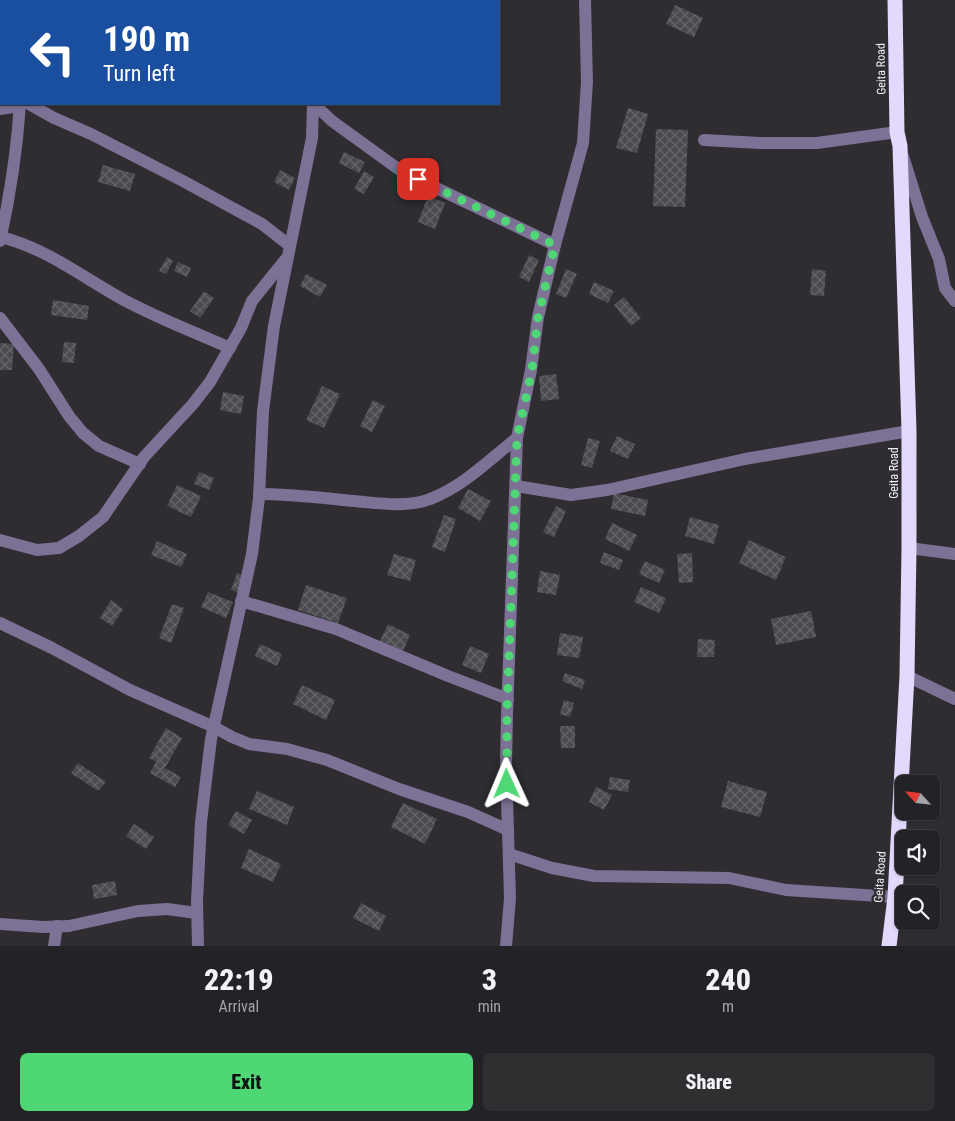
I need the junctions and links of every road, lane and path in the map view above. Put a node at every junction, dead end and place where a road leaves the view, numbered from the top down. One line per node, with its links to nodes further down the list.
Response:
1 (585, 0): 12 (street)
2 (894, 0): 7 (highway, Geita Road)
3 (23, 105): 6 (street); 9 (street); 11 (street)
4 (314, 105): 11 (street)
5 (315, 105): 12 (street)
6 (0, 109)
7 (899, 139): 8 (street); 14 (street); 17 (highway, Geita Road)
8 (704, 140)
9 (2, 218): 10 (street)
10 (0, 239): 16 (street)
11 (289, 245): 13 (street)
12 (555, 245): 18 (street)
13 (287, 258): 16 (street); 21 (street)
14 (955, 300)
15 (0, 318): 19 (street)
16 (230, 348): 19 (street)
17 (909, 431): 20 (street); 23 (highway, Geita Road)
18 (517, 438): 20 (street); 21 (street)
19 (140, 464): 22 (street)
20 (516, 486): 28 (street)
21 (259, 494): 25 (street)
22 (0, 540)
23 (909, 548): 24 (street); 27 (highway, Geita Road)
24 (955, 554)
25 (241, 601): 28 (street); 30 (street)
26 (0, 623): 30 (street)
27 (907, 676): 29 (street); 33 (highway, Geita Road)
28 (508, 699): 31 (street)
29 (955, 700)
30 (214, 727): 31 (street); 35 (street)
31 (508, 830): 32 (street)
32 (509, 854): 34 (street); 40 (street)
33 (896, 885)
34 (895, 897): 41 (highway, Geita Road)
35 (197, 913): 37 (street); 39 (street)
36 (0, 924): 37 (street)
37 (57, 926): 38 (street)
38 (54, 946)
39 (198, 946)
40 (506, 946)
41 (889, 946)

